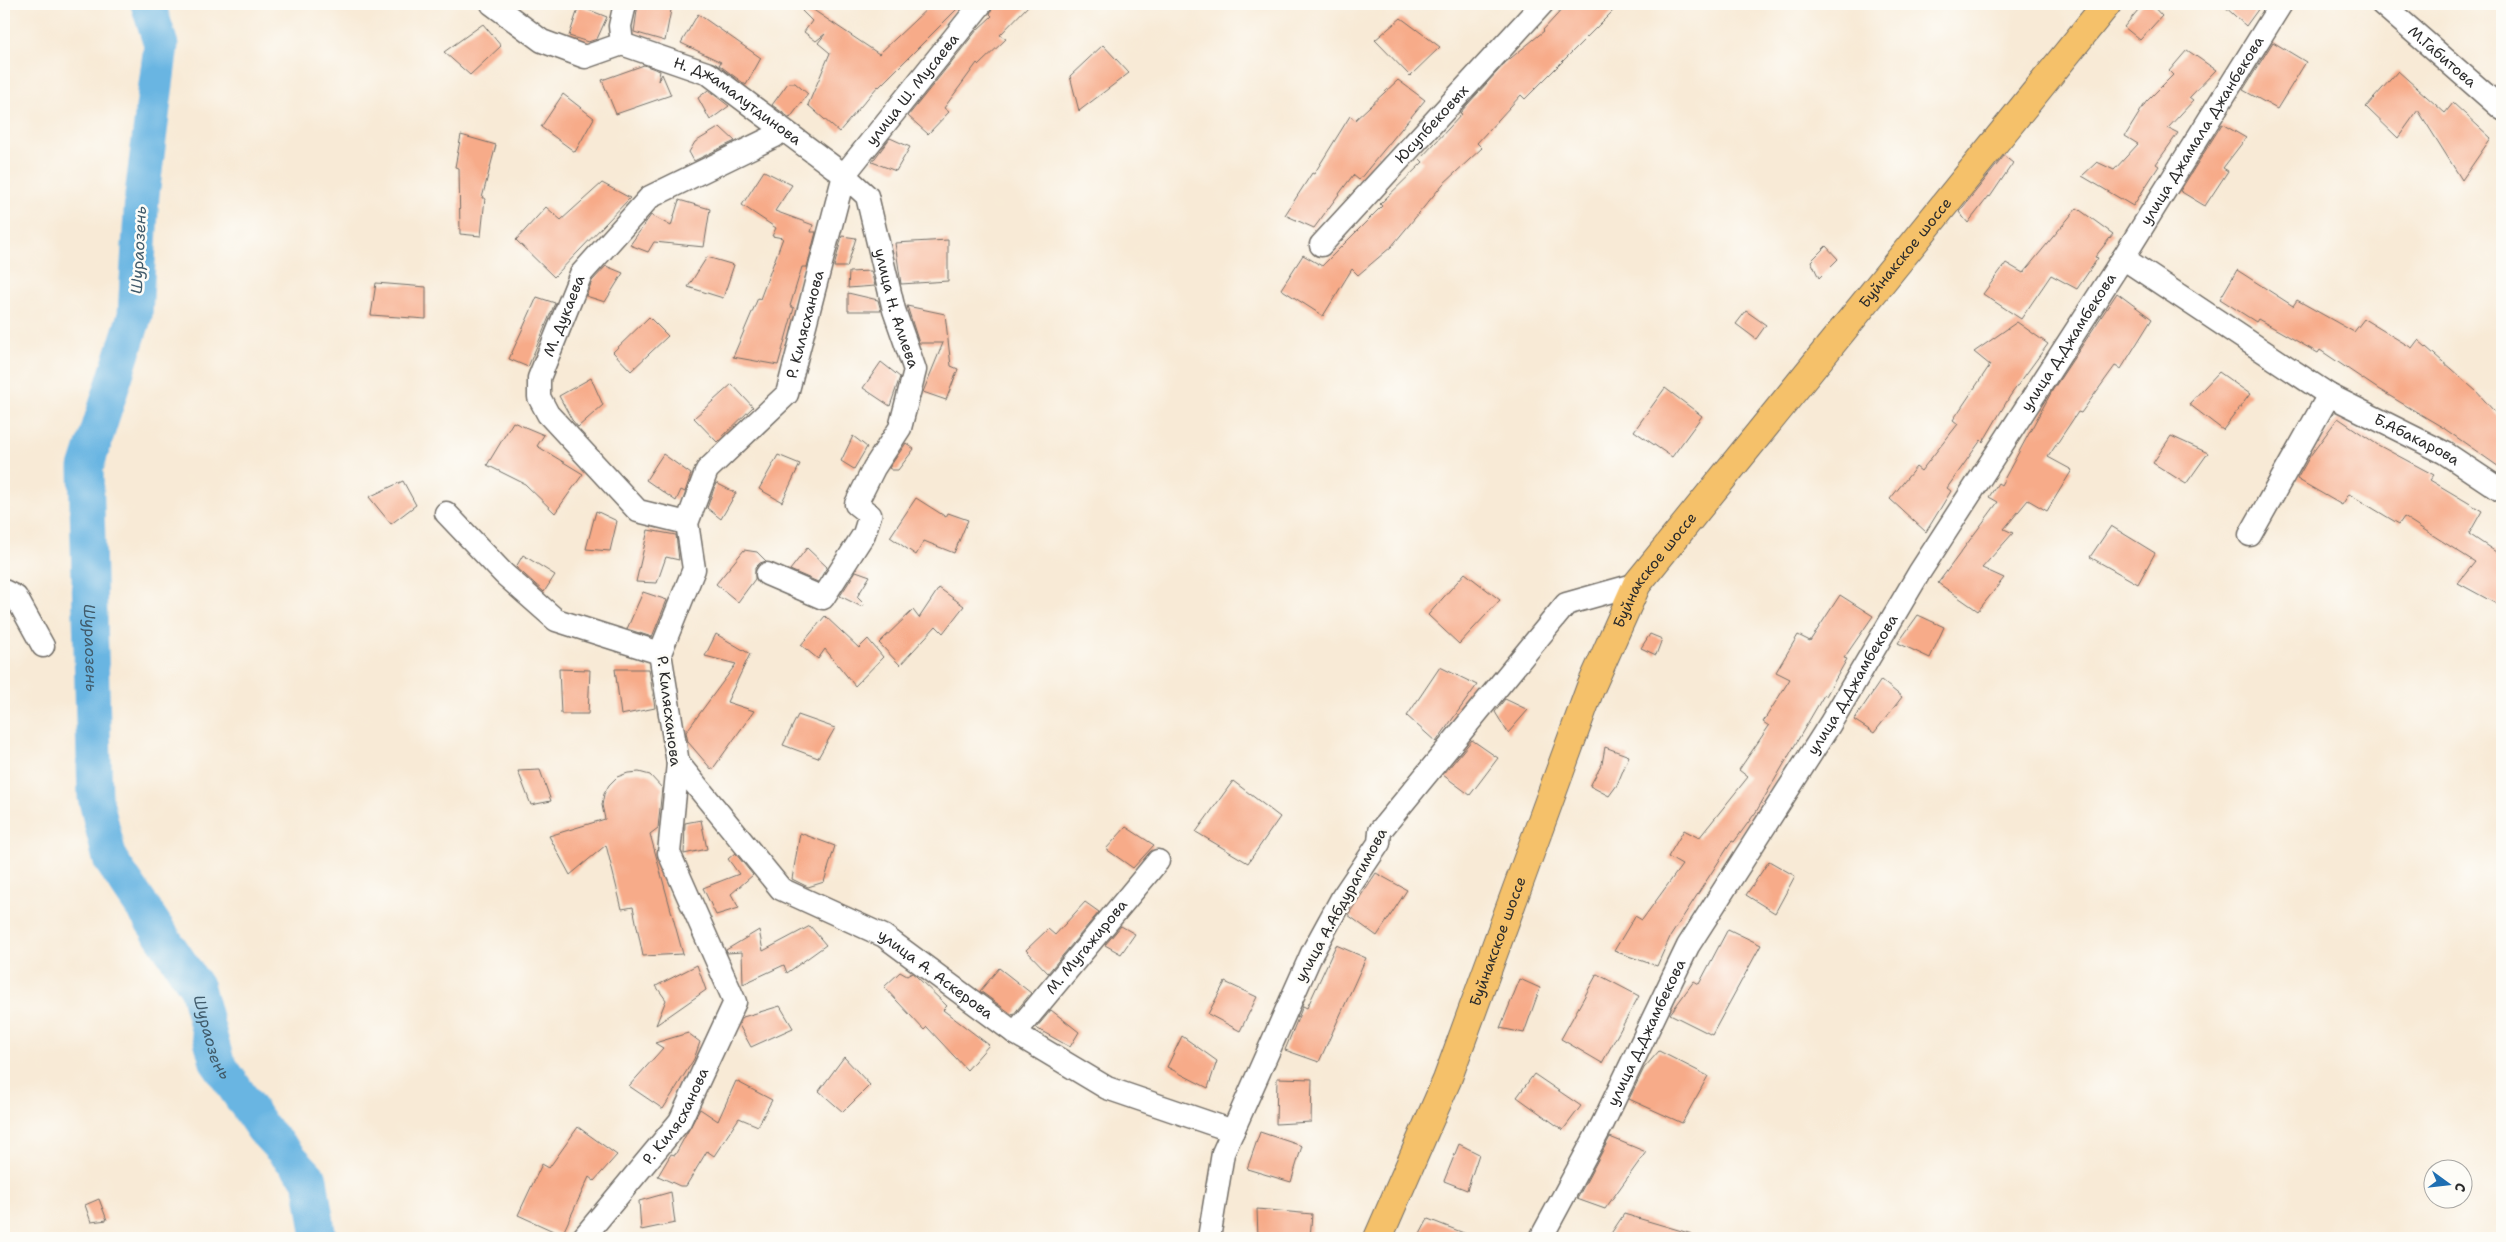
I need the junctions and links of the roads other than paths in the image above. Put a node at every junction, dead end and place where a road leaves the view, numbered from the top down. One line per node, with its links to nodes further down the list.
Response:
1 (492, 4): 8 (street)
2 (625, 4): 8 (street)
3 (981, 4): 11 (street, улица Ш. Мусаева)
4 (1542, 4): 12 (street, Юсупбековых)
5 (2107, 4): 20 (main road, Буйнакское шоссе)
6 (2281, 4): 13 (street, улица Джамала Джанбекова)
7 (2382, 4): 9 (street, М.Габитова)
8 (622, 44): 11 (street, Н. Джамалутдинова)
9 (2502, 109)
10 (775, 136): 17 (street, М. Дукаева)
11 (844, 175): 17 (street, Р. Килясханова); 19 (street, улица Н. Алиева)
12 (1321, 245)
13 (2123, 258): 14 (street, Б.Абакарова); 31 (street, улица Д.Джамбекова)
14 (2329, 395): 15 (street, Б.Абакарова); 18 (street)
15 (2502, 490)
16 (446, 513): 23 (street)
17 (687, 523): 23 (street, Р. Килясханова)
18 (2250, 535)
19 (768, 574)
20 (1637, 584): 27 (street, улица А.Абдурагимова); 30 (main road, Буйнакское шоссе)
21 (4, 591): 22 (street)
22 (43, 646)
23 (660, 653): 24 (street, Р. Килясханова)
24 (678, 763): 26 (street, улица А. Аскерова); 28 (street, Р. Килясханова)
25 (1158, 861): 26 (street, М. Мугажирова)
26 (1015, 1033): 27 (street, улица А. Аскерова)
27 (1233, 1131): 29 (street, улица А.Абдурагимова)
28 (583, 1238)
29 (1209, 1238)
30 (1378, 1238)
31 (1541, 1238)

